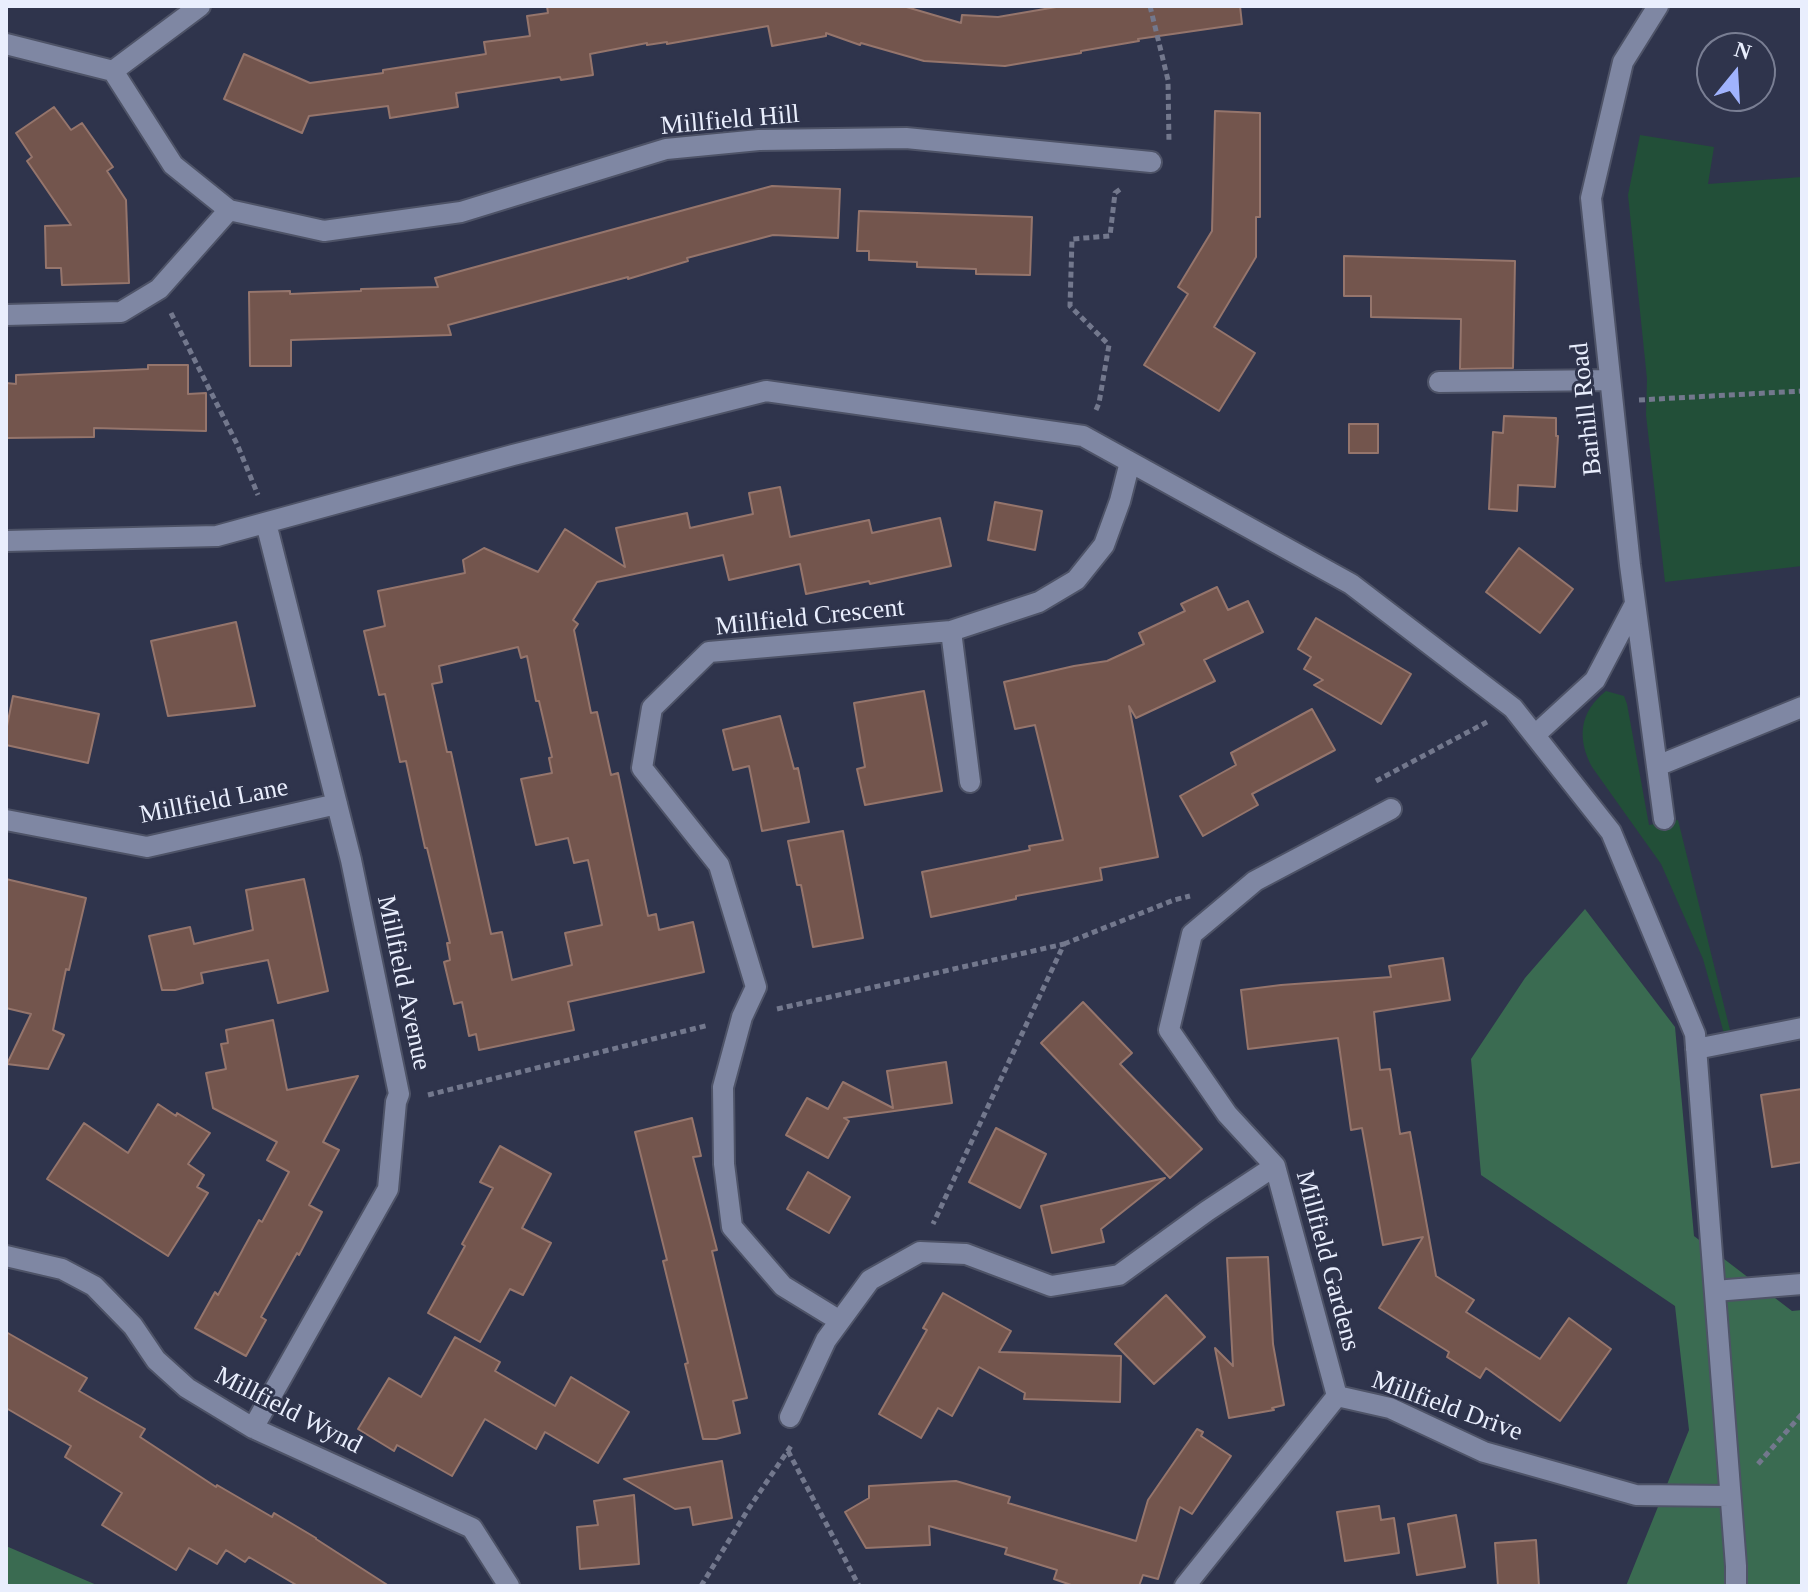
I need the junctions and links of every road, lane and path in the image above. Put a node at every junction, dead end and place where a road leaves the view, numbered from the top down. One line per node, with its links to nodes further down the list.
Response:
1 (200, 6): 5 (street)
2 (1150, 6): 6 (path)
3 (1658, 6): 10 (street, Barhill Road)
4 (6, 44): 5 (street)
5 (113, 71): 7 (street, Millfield Hill)
6 (1151, 162): 7 (street, Millfield Hill); 14 (path)
7 (229, 210): 8 (street)
8 (159, 289): 9 (street); 16 (path)
9 (6, 315)
10 (1610, 380): 11 (street); 13 (street, Barhill Road)
11 (1439, 382)
12 (1802, 391): 13 (path)
13 (1613, 402): 18 (street, Barhill Road)
14 (1083, 436): 15 (street); 16 (street)
15 (1130, 462): 19 (street, Millfield Crescent); 21 (street)
16 (266, 523): 17 (street); 25 (street, Millfield Avenue)
17 (6, 541)
18 (1635, 604): 22 (street); 23 (street, Barhill Road)
19 (951, 631): 24 (street); 31 (street, Millfield Crescent)
20 (1802, 707): 23 (street)
21 (1513, 708): 22 (street); 26 (path)
22 (1535, 735): 33 (street)
23 (1657, 766): 27 (street, Barhill Road)
24 (970, 782)
25 (337, 804): 28 (street, Millfield Lane); 34 (street, Millfield Avenue)
26 (1391, 809): 35 (street, Millfield Gardens)
27 (1664, 819)
28 (6, 820)
29 (1201, 894): 30 (path)
30 (1064, 944): 31 (path); 36 (path)
31 (742, 1017): 34 (path); 40 (street, Millfield Crescent)
32 (1802, 1028): 33 (street)
33 (1696, 1049): 39 (street)
34 (396, 1102): 44 (street, Millfield Avenue)
35 (1275, 1166): 36 (street); 41 (street, Millfield Gardens)
36 (920, 1252): 40 (street)
37 (6, 1256): 44 (street, Millfield Wynd)
38 (1802, 1284): 39 (street)
39 (1715, 1291): 47 (street)
40 (840, 1321): 43 (street)
41 (1337, 1396): 47 (street, Millfield Drive); 51 (street, Millfield Drive)
42 (1802, 1414): 47 (path)
43 (790, 1417)
44 (253, 1428): 48 (street, Millfield Wynd)
45 (793, 1442): 46 (path)
46 (788, 1451): 49 (path); 50 (path)
47 (1730, 1496): 52 (street)
48 (509, 1586)
49 (701, 1586)
50 (859, 1586)
51 (1185, 1586)
52 (1736, 1586)

